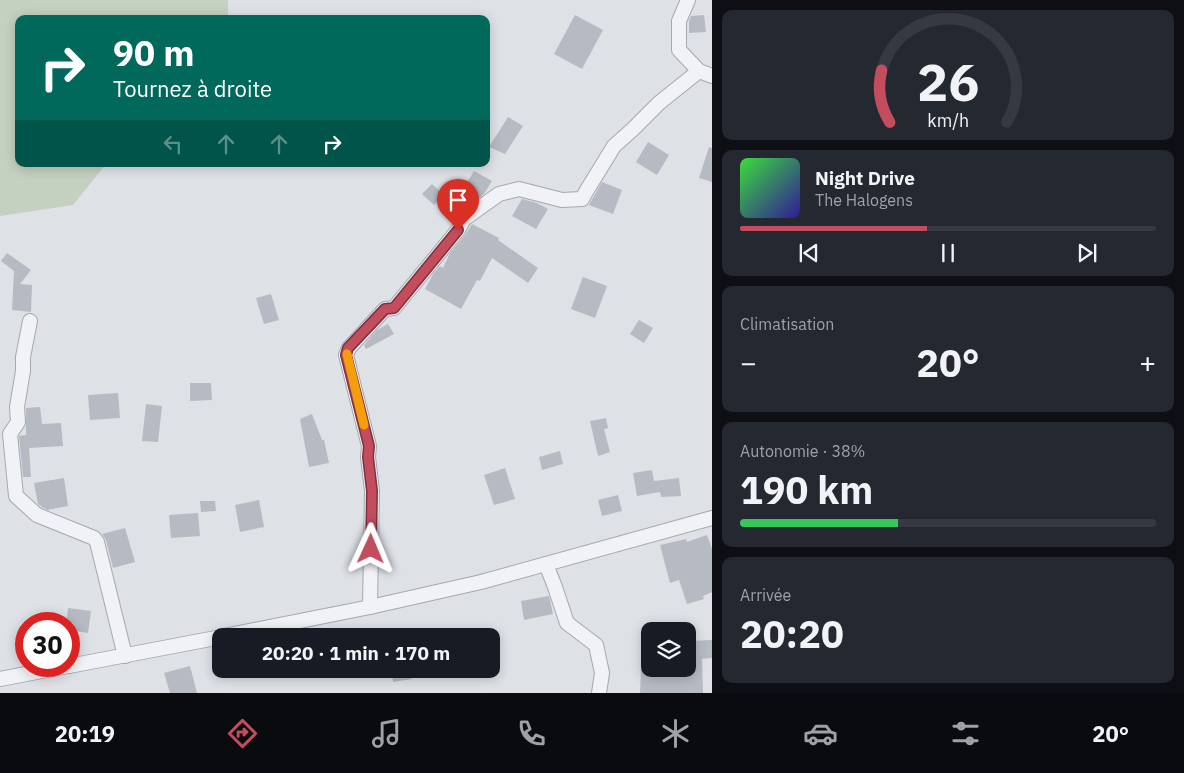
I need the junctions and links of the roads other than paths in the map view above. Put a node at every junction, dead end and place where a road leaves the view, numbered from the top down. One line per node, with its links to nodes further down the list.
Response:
1 (688, 0): 2 (street)
2 (705, 74): 6 (street)
3 (30, 321): 9 (street)
4 (712, 518): 5 (street)
5 (546, 564): 6 (street); 13 (street)
6 (370, 607): 7 (street)
7 (263, 628)
8 (212, 638): 9 (street)
9 (124, 656): 10 (street)
10 (80, 664)
11 (15, 675): 12 (street)
12 (0, 678)
13 (599, 693)

